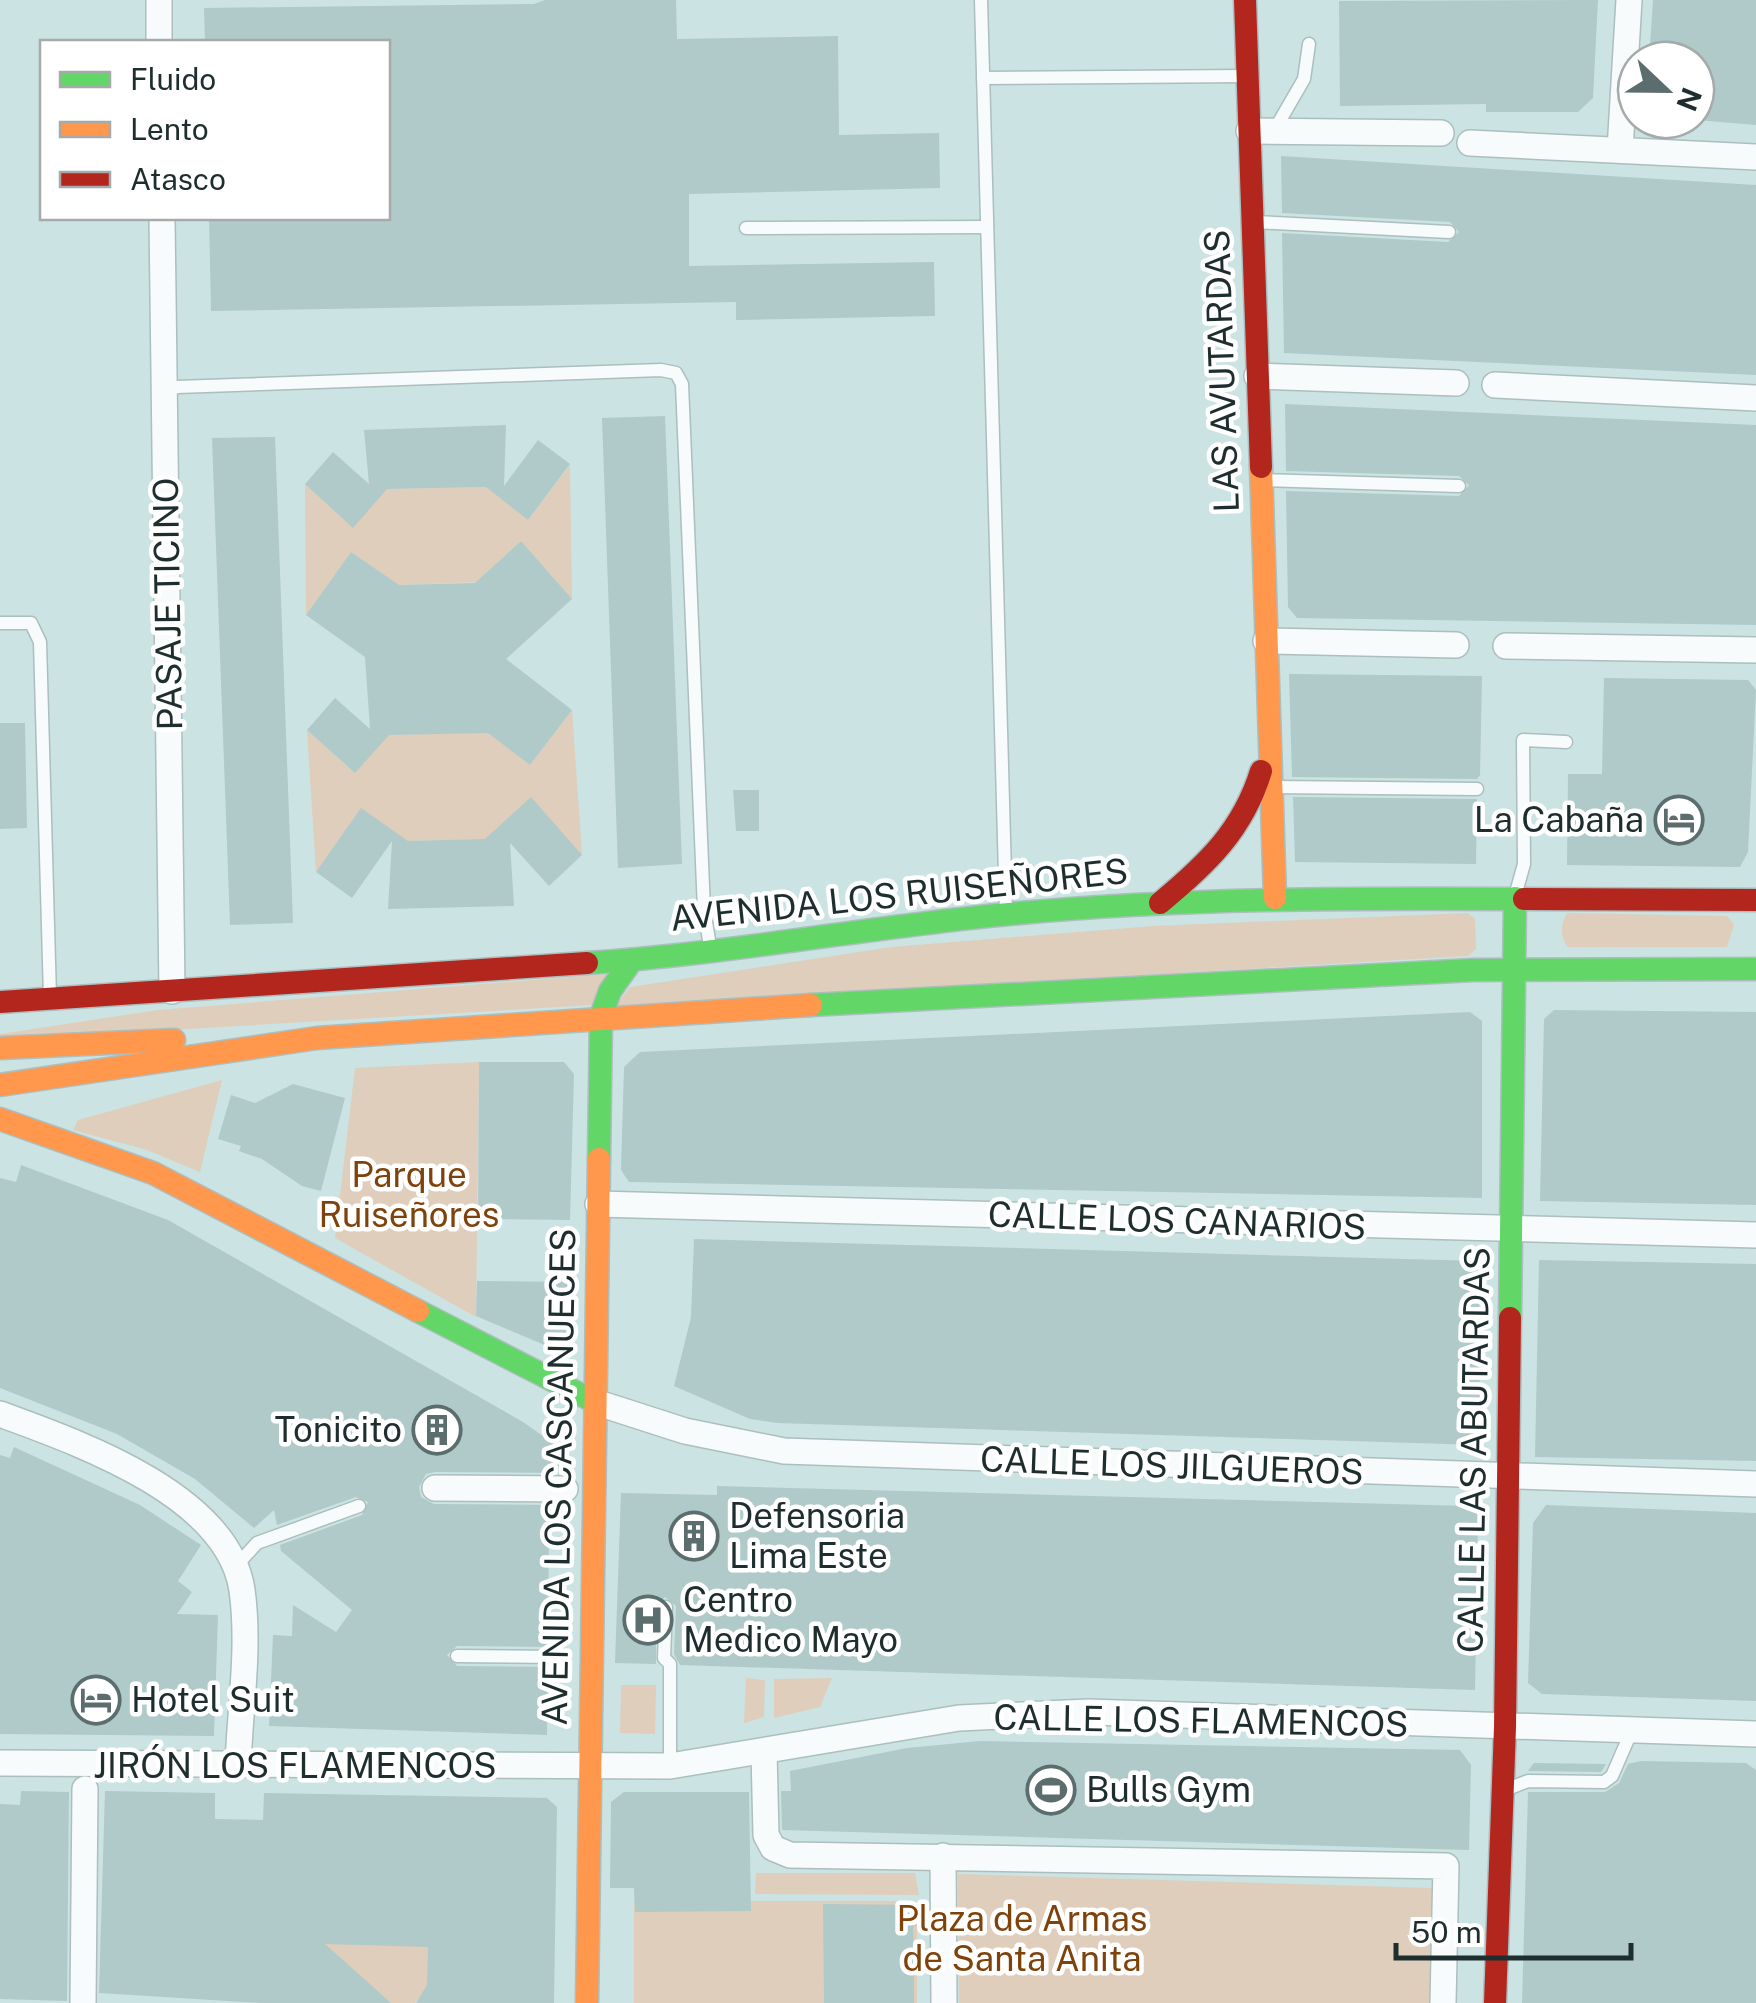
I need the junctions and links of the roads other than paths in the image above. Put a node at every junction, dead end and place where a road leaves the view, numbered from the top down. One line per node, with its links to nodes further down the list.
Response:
1 (159, 0): 5 (street)
2 (981, 0): 8 (lane)
3 (1245, 0): 7 (main road, LAS AVUTARDAS)
4 (1629, 0): 12 (street)
5 (160, 40)
6 (1309, 44): 9 (lane)
7 (1247, 76): 8 (lane); 9 (main road, LAS AVUTARDAS)
8 (983, 78): 16 (lane)
9 (1262, 131): 10 (street); 15 (main road, LAS AVUTARDAS)
10 (1441, 133)
11 (1470, 143): 12 (street)
12 (1620, 150): 13 (street)
13 (1756, 157)
14 (162, 220): 22 (street, PASAJE TICINO)
15 (1252, 222): 18 (lane); 19 (main road, LAS AVUTARDAS)
16 (988, 226): 17 (lane); 39 (lane)
17 (746, 228)
18 (1449, 232)
19 (1257, 376): 20 (street); 24 (main road, LAS AVUTARDAS)
20 (1456, 383)
21 (1494, 386): 23 (street)
22 (166, 392): 40 (lane); 44 (street, PASAJE TICINO)
23 (1756, 398)
24 (1260, 480): 25 (lane); 27 (main road, LAS AVUTARDAS)
25 (1459, 486)
26 (0, 623): 45 (lane)
27 (1266, 641): 28 (street); 31 (main road, LAS AVUTARDAS)
28 (1456, 644)
29 (1506, 646): 30 (street)
30 (1756, 650)
31 (1269, 741): 33 (main road, LAS AVUTARDAS); 38 (main road, LAS AVUTARDAS)
32 (1566, 742): 36 (lane)
33 (1270, 787): 34 (lane); 35 (main road, LAS AVUTARDAS)
34 (1476, 788)
35 (1275, 898): 36 (main road, AVENIDA LOS RUISEÑORES); 38 (main road, AVENIDA LOS RUISEÑORES)
36 (1514, 898): 37 (main road, AVENIDA LOS RUISEÑORES); 42 (main road, CALLE LAS ABUTARDAS)
37 (1756, 900)
38 (1160, 903): 39 (main road, AVENIDA LOS RUISEÑORES)
39 (1006, 914): 40 (main road, AVENIDA LOS RUISEÑORES)
40 (710, 947): 41 (main road, AVENIDA LOS RUISEÑORES)
41 (632, 960): 44 (main road, AVENIDA LOS RUISEÑORES); 48 (main road, AVENIDA LOS CASCANUECES)
42 (1514, 968): 43 (main road); 48 (main road); 54 (main road, CALLE LAS ABUTARDAS)
43 (1756, 969)
44 (172, 991): 45 (main road, AVENIDA LOS RUISEÑORES)
45 (50, 999): 46 (main road, AVENIDA LOS RUISEÑORES); 47 (main road, AVENIDA LOS RUISEÑORES)
46 (0, 1002)
47 (0, 1010)
48 (602, 1016): 49 (main road); 53 (main road, AVENIDA LOS CASCANUECES)
49 (317, 1038): 50 (main road); 51 (main road)
50 (0, 1048)
51 (0, 1085)
52 (0, 1119): 56 (main road)
53 (598, 1204): 54 (street, CALLE LOS CANARIOS); 56 (main road, AVENIDA LOS CASCANUECES)
54 (1512, 1231): 55 (street, CALLE LOS CANARIOS); 58 (main road, CALLE LAS ABUTARDAS)
55 (1756, 1235)
56 (596, 1402): 58 (street, CALLE LOS JILGUEROS); 74 (main road, AVENIDA LOS CASCANUECES)
57 (0, 1414): 63 (street)
58 (1509, 1479): 59 (street, CALLE LOS JILGUEROS); 67 (main road, CALLE LAS ABUTARDAS)
59 (1756, 1484)
60 (435, 1488): 61 (street)
61 (565, 1489)
62 (360, 1506): 63 (lane)
63 (236, 1566): 72 (street)
64 (666, 1607): 73 (lane)
65 (456, 1656): 66 (lane)
66 (562, 1657)
67 (1505, 1727): 68 (street, CALLE LOS FLAMENCOS); 70 (street, CALLE LOS FLAMENCOS); 76 (main road, CALLE LAS ABUTARDAS)
68 (1632, 1730): 69 (street, CALLE LOS FLAMENCOS); 76 (lane)
69 (1756, 1734)
70 (764, 1750): 73 (street, CALLE LOS FLAMENCOS); 77 (street)
71 (0, 1764): 72 (street, JIRÓN LOS FLAMENCOS)
72 (238, 1766): 74 (street, JIRÓN LOS FLAMENCOS)
73 (670, 1766): 74 (street, CALLE LOS FLAMENCOS)
74 (590, 1768): 79 (main road, AVENIDA LOS CASCANUECES)
75 (85, 1789): 78 (street)
76 (1503, 1791): 82 (main road, CALLE LAS ABUTARDAS)
77 (943, 1856): 80 (street); 81 (street)
78 (83, 2003)
79 (587, 2003)
80 (944, 2003)
81 (1443, 2003)
82 (1495, 2003)

